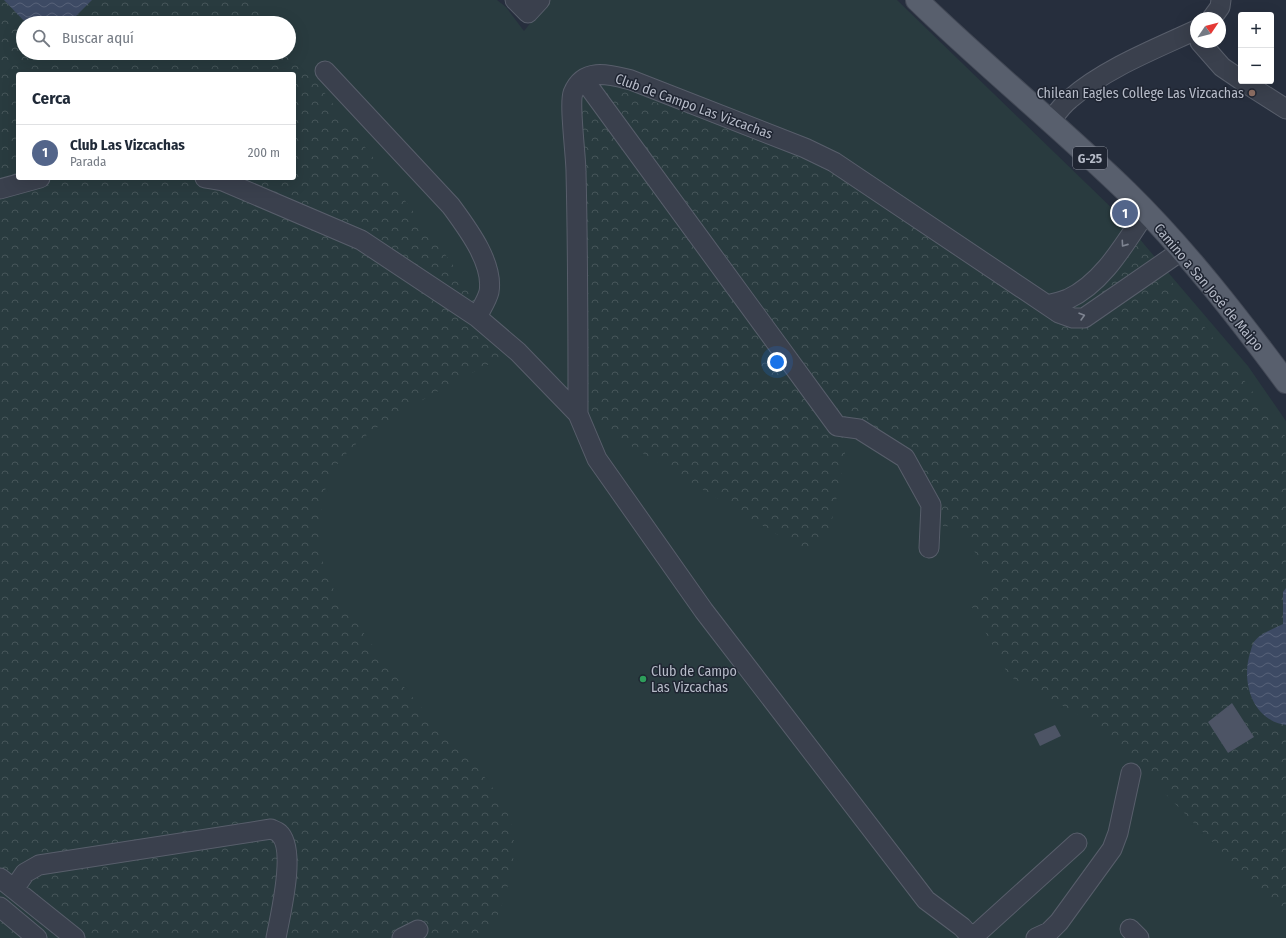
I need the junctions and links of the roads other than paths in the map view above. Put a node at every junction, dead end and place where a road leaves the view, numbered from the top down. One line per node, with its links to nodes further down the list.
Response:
1 (917, 0): 11 (main road, Camino a San José de Maipo / G-25)
2 (1221, 0): 3 (lane)
3 (1216, 12)
4 (1190, 37): 11 (lane)
5 (1207, 48): 7 (lane)
6 (325, 70): 20 (lane)
7 (1238, 78)
8 (584, 80): 19 (lane, Club de Campo Las Vizcachas); 22 (lane); 23 (lane)
9 (1247, 84): 10 (lane)
10 (1286, 109)
11 (1050, 122): 15 (main road, Camino a San José de Maipo / G-25)
12 (33, 180): 14 (lane)
13 (217, 180): 20 (lane)
14 (0, 189)
15 (1146, 212): 16 (main road, Camino a San José de Maipo / G-25); 17 (lane, one-way to 17)
16 (1181, 251): 18 (lane, Club de Campo Las Vizcachas); 21 (main road, Camino a San José de Maipo / G-25)
17 (1091, 283): 18 (lane); 19 (lane)
18 (1107, 302): 19 (lane, Club de Campo Las Vizcachas, one-way to 18)
19 (1047, 305)
20 (477, 317): 22 (lane)
21 (1286, 382)
22 (578, 414): 31 (lane)
23 (929, 548)
24 (1131, 773): 32 (lane)
25 (1077, 843): 31 (lane)
26 (7, 883): 29 (lane); 30 (lane)
27 (0, 907): 28 (lane)
28 (37, 938)
29 (75, 938)
30 (276, 938)
31 (972, 938)
32 (1036, 938)

